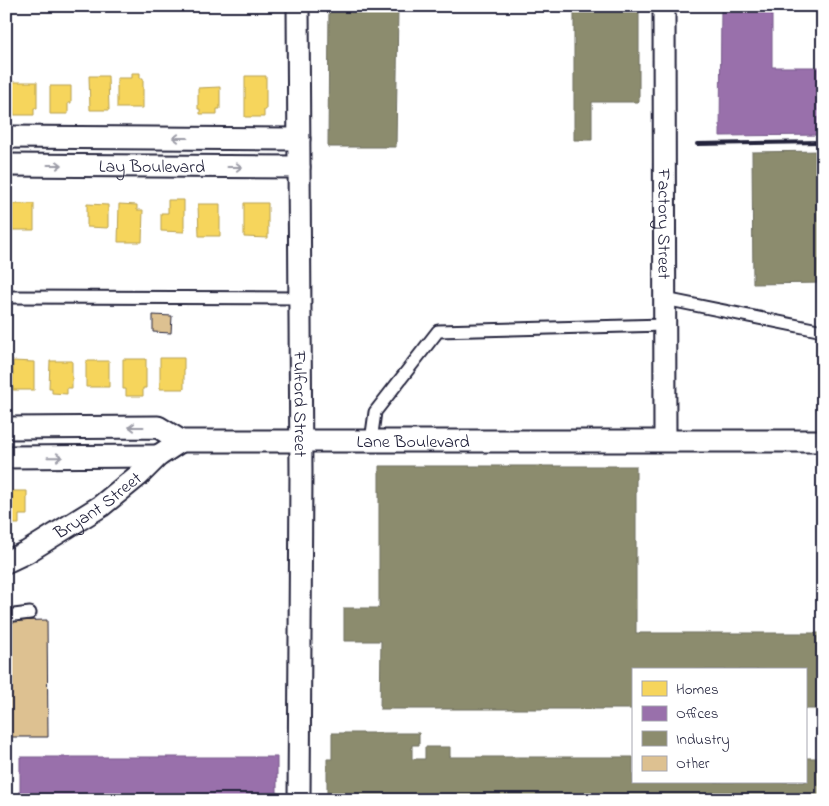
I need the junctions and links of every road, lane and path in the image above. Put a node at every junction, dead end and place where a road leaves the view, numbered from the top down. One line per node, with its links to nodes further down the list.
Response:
1 (298, 6): 5 (street, Fulford Street)
2 (664, 6): 11 (street, Factory Street)
3 (6, 137): 4 (street, Lay Boulevard)
4 (28, 137): 5 (street, Lay Boulevard, one-way to 4); 7 (street)
5 (299, 139): 8 (street, Fulford Street)
6 (6, 165): 7 (street, Lay Boulevard)
7 (28, 165): 8 (street, Lay Boulevard, one-way to 8)
8 (299, 167): 10 (street, Fulford Street)
9 (6, 297): 10 (lane)
10 (300, 298): 18 (street, Fulford Street)
11 (665, 299): 12 (street, Factory Street); 13 (lane)
12 (665, 325): 16 (lane); 17 (street, Factory Street)
13 (823, 331)
14 (6, 428): 15 (street, Lane Boulevard, one-way to 14)
15 (181, 440): 18 (street, Lane Boulevard); 20 (street, Bryant Street)
16 (371, 440): 17 (street, Lane Boulevard); 18 (street, Lane Boulevard)
17 (665, 440): 19 (street, Lane Boulevard)
18 (300, 441): 25 (street, Fulford Street)
19 (823, 441)
20 (158, 456): 21 (street, one-way to 20); 22 (street, Bryant Street)
21 (6, 457)
22 (6, 562)
23 (30, 613): 24 (lane)
24 (6, 616)
25 (300, 800)

